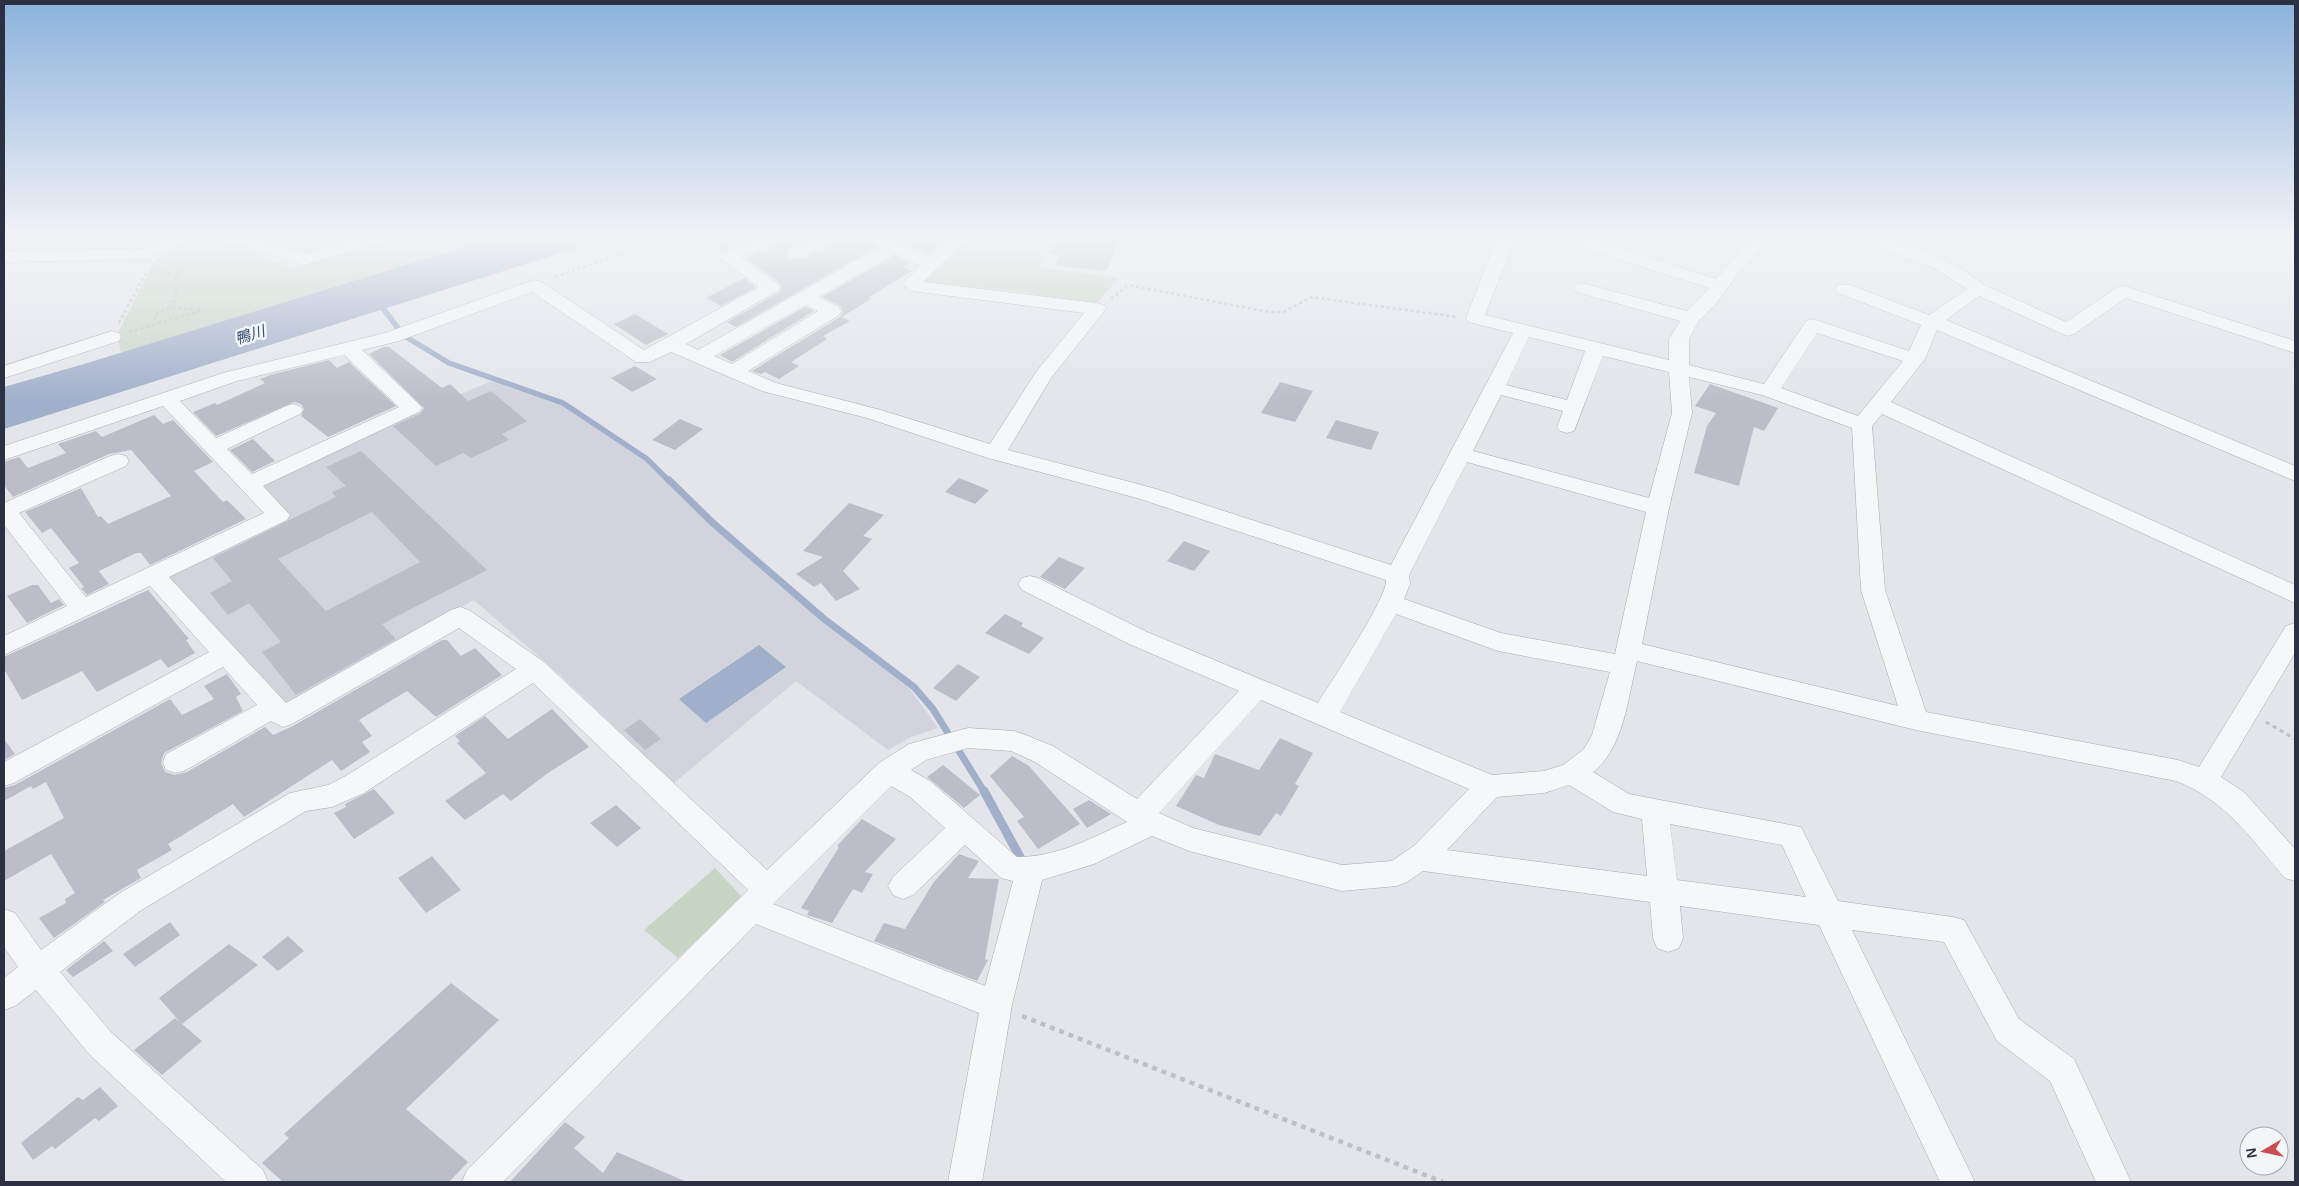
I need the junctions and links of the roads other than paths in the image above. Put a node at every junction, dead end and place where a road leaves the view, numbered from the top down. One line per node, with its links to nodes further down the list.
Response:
1 (517, 291): 21 (street)
2 (543, 291): 19 (street)
3 (763, 291): 19 (street)
4 (814, 291): 14 (street)
5 (953, 291): 36 (street)
6 (1485, 291): 17 (street)
7 (1594, 291): 15 (street)
8 (1716, 291): 15 (street)
9 (1850, 291): 16 (street)
10 (1975, 291): 16 (street)
11 (1983, 291): 12 (street)
12 (2123, 291)
13 (2125, 291): 20 (street)
14 (804, 297): 23 (street); 27 (street)
15 (1691, 318): 25 (street)
16 (1932, 321): 24 (street); 40 (street)
17 (1523, 331): 22 (street); 28 (street)
18 (112, 337): 26 (street)
19 (670, 345): 23 (street)
20 (2295, 347)
21 (348, 348): 30 (street); 41 (street)
22 (1596, 348): 25 (street); 33 (street)
23 (697, 358): 27 (street)
24 (1915, 359): 29 (street); 31 (street)
25 (1679, 368): 29 (street); 42 (street)
26 (4, 372)
27 (732, 372): 36 (street)
28 (1495, 388): 33 (lane); 38 (street)
29 (1769, 392): 34 (street)
30 (167, 400): 35 (street); 37 (street)
31 (1880, 405): 34 (street); 47 (street)
32 (293, 410): 35 (street)
33 (1571, 417)
34 (1862, 425): 58 (street)
35 (213, 447): 41 (street)
36 (995, 452): 45 (street)
37 (4, 453)
38 (1461, 454): 42 (street); 45 (street)
39 (118, 461): 43 (street)
40 (2295, 474)
41 (249, 484): 44 (street)
42 (1658, 508): 53 (street)
43 (4, 510): 49 (street)
44 (153, 574): 49 (street); 52 (street)
45 (1397, 575): 48 (street)
46 (1030, 584): 55 (street)
47 (2295, 595)
48 (1390, 603): 53 (street); 57 (street)
49 (81, 607): 51 (street)
50 (2295, 632): 63 (street)
51 (4, 646)
52 (225, 655): 56 (street); 62 (street)
53 (1626, 657): 58 (street); 61 (street)
54 (535, 669): 56 (street); 73 (street); 77 (street)
55 (1257, 688): 57 (street); 66 (street)
56 (274, 707): 59 (street)
57 (1324, 716): 64 (street)
58 (1916, 720): 63 (street)
59 (176, 762)
60 (889, 771): 66 (street); 67 (street); 73 (street)
61 (1572, 773): 64 (street); 65 (street)
62 (4, 775)
63 (2204, 781): 69 (street)
64 (1490, 786): 68 (street)
65 (1655, 810): 72 (street); 74 (street)
66 (1146, 819): 68 (street); 70 (street)
67 (964, 828): 70 (street); 71 (street)
68 (1417, 858): 72 (street)
69 (2295, 869)
70 (1030, 871): 79 (street)
71 (903, 886)
72 (1664, 890): 74 (street); 76 (street)
73 (759, 899): 79 (street); 81 (street)
74 (1829, 914): 83 (street); 84 (street)
75 (4, 922): 77 (street)
76 (1668, 938)
77 (38, 970): 78 (street); 80 (street)
78 (4, 996)
79 (996, 1005): 82 (street)
80 (251, 1182)
81 (479, 1182)
82 (965, 1182)
83 (1958, 1182)
84 (2114, 1182)

